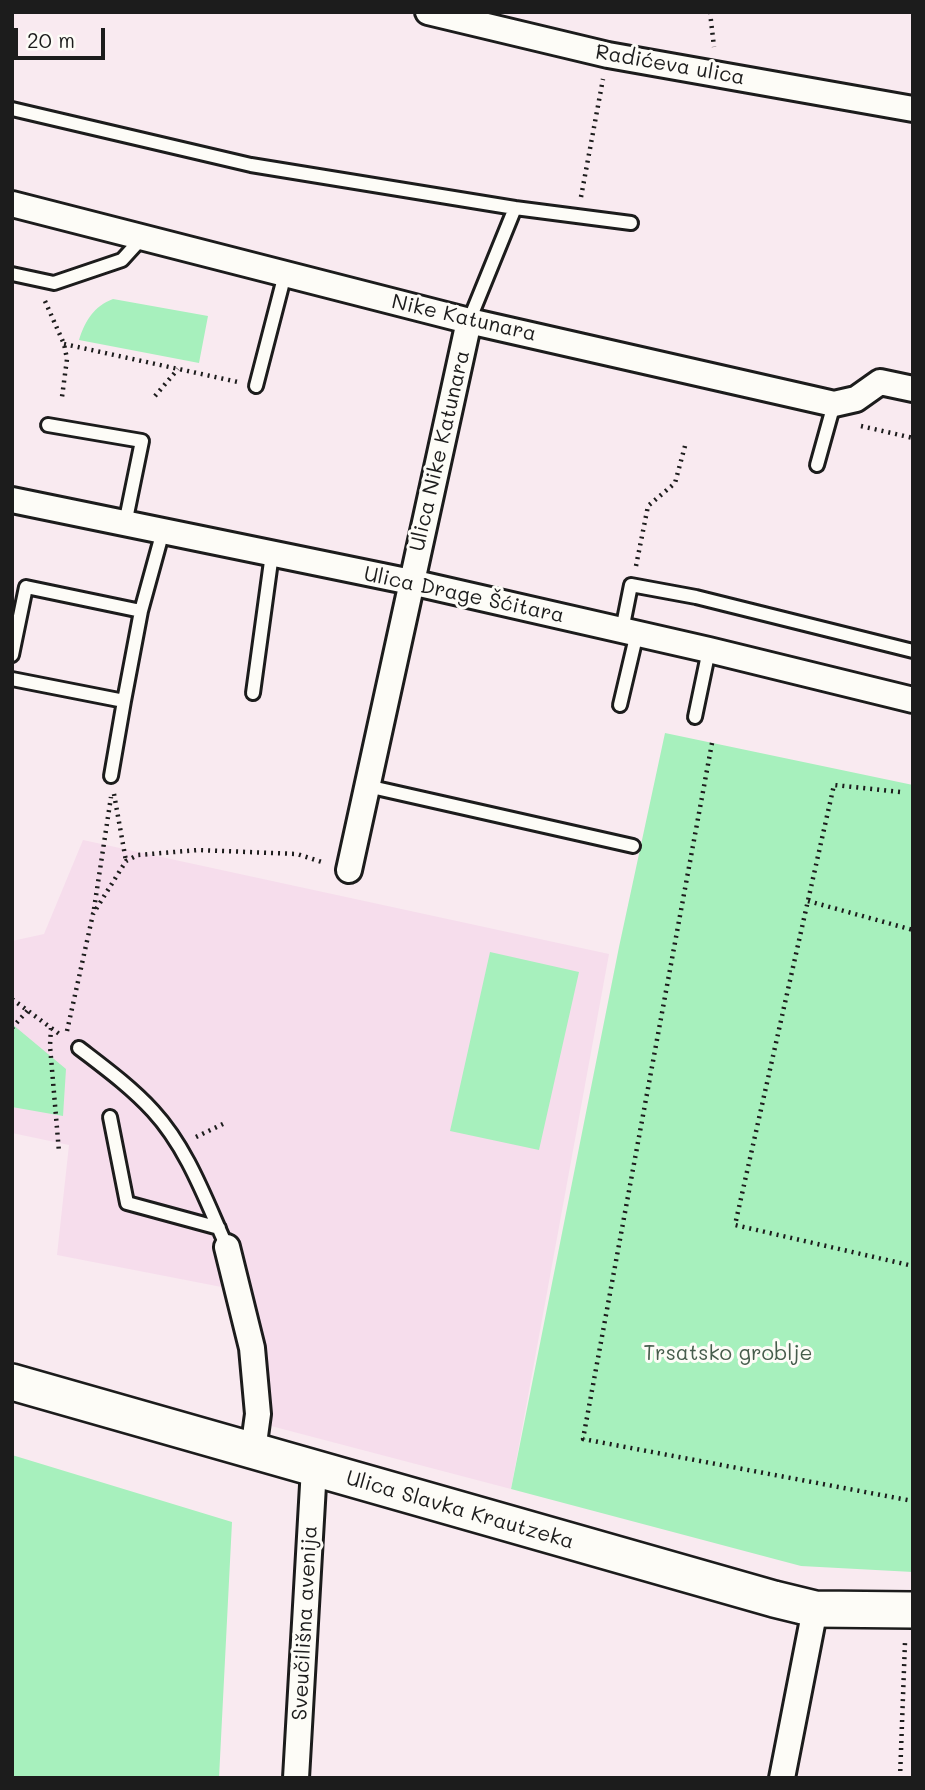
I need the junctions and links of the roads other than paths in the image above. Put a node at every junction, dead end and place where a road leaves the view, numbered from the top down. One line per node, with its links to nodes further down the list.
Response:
1 (428, 12): 2 (street, Radićeva ulica)
2 (913, 109)
3 (12, 110): 5 (lane)
4 (12, 204): 7 (street, Nike Katunara)
5 (515, 208): 6 (lane); 10 (lane)
6 (631, 223)
7 (142, 238): 8 (lane); 9 (street, Nike Katunara)
8 (12, 274)
9 (285, 274): 10 (street, Nike Katunara); 11 (lane)
10 (469, 321): 13 (street, Nike Katunara); 20 (street, Ulica Nike Katunara)
11 (256, 386)
12 (913, 389): 13 (street)
13 (832, 412): 15 (lane)
14 (48, 425): 17 (lane)
15 (817, 465)
16 (12, 500): 17 (street, Ulica Drage Šćitara)
17 (125, 524): 18 (street, Ulica Drage Šćitara)
18 (163, 531): 19 (street, Ulica Drage Šćitara); 21 (lane)
19 (272, 554): 20 (street, Ulica Drage Šćitara); 27 (lane)
20 (411, 582): 22 (street, Ulica Drage Šćitara); 33 (street, Ulica Nike Katunara)
21 (141, 611): 25 (lane); 29 (lane)
22 (629, 632): 23 (street, Ulica Drage Šćitara); 24 (lane); 30 (lane)
23 (709, 650): 28 (street, Ulica Drage Šćitara); 31 (lane)
24 (913, 651)
25 (12, 655)
26 (12, 680): 29 (lane)
27 (253, 693)
28 (913, 700)
29 (124, 701): 32 (lane)
30 (620, 705)
31 (695, 717)
32 (111, 776)
33 (367, 786): 34 (lane); 35 (street, Ulica Nike Katunara)
34 (633, 846)
35 (349, 870)
36 (79, 1048): 38 (lane)
37 (110, 1117): 38 (lane)
38 (223, 1238): 40 (street)
39 (12, 1382): 40 (street, Ulica Slavka Krautzeka)
40 (253, 1451): 41 (street, Ulica Slavka Krautzeka)
41 (314, 1468): 42 (street, Ulica Slavka Krautzeka); 44 (street, Sveučilišna avenija)
42 (815, 1609): 43 (street, Ulica Slavka Krautzeka); 45 (street)
43 (909, 1623)
44 (296, 1778)
45 (782, 1778)

